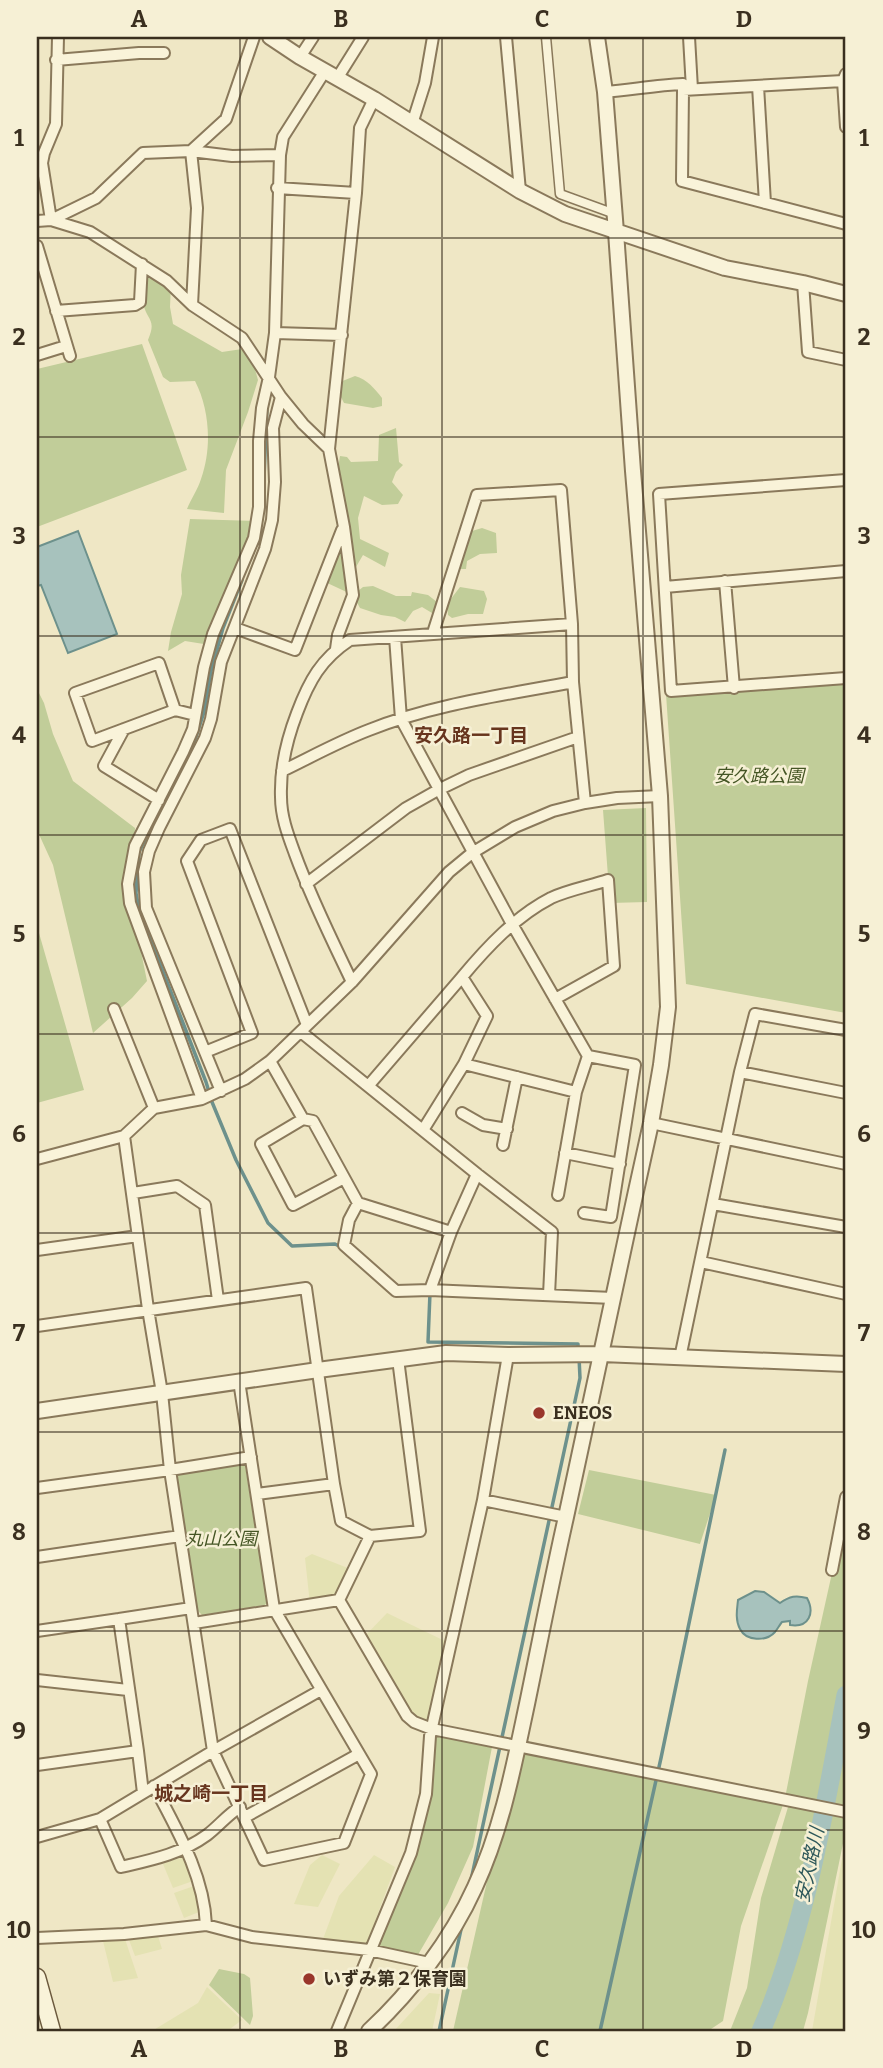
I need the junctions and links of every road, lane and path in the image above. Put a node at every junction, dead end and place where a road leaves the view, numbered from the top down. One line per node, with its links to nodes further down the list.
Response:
1 (58, 37): 13 (street)
2 (254, 37): 22 (street)
3 (270, 37): 12 (street)
4 (313, 37): 12 (street)
5 (363, 37): 14 (street)
6 (433, 37): 20 (street)
7 (506, 37): 25 (street)
8 (546, 37): 28 (street)
9 (597, 37): 18 (street)
10 (689, 37): 17 (street)
11 (164, 53): 13 (street)
12 (300, 57): 14 (street)
13 (57, 60): 29 (street)
14 (331, 74): 19 (street); 23 (street)
15 (845, 78): 16 (street); 21 (street)
16 (758, 86): 17 (street); 27 (street)
17 (687, 90): 18 (street); 27 (street)
18 (605, 92): 28 (street)
19 (374, 99): 20 (street); 26 (street)
20 (412, 124): 25 (street)
21 (846, 127)
22 (191, 151): 23 (street); 29 (street); 37 (street)
23 (279, 155): 24 (street)
24 (277, 188): 26 (street); 39 (street)
25 (520, 191): 32 (street)
26 (356, 193): 40 (street)
27 (765, 202): 31 (street)
28 (615, 214): 32 (street)
29 (51, 220): 30 (street); 34 (street)
30 (37, 222)
31 (846, 224)
32 (616, 232): 35 (street); 68 (street)
33 (37, 246): 38 (street)
34 (142, 264): 37 (street); 38 (street)
35 (803, 283): 36 (street); 42 (street)
36 (846, 294)
37 (192, 305): 43 (street)
38 (56, 311): 41 (street)
39 (275, 333): 40 (street); 43 (street)
40 (342, 335): 45 (street)
41 (37, 355)
42 (846, 360)
43 (269, 377): 44 (street); 49 (street)
44 (281, 397): 45 (street); 51 (street)
45 (329, 449): 47 (street)
46 (846, 480): 52 (street)
47 (344, 527): 54 (street); 57 (street)
48 (846, 572): 50 (street)
49 (236, 579): 51 (street); 62 (street)
50 (724, 581): 52 (street); 60 (street)
51 (252, 585): 54 (street)
52 (665, 587): 60 (street)
53 (572, 624): 55 (street); 55 (street); 59 (street)
54 (235, 628): 72 (street)
55 (433, 634): 56 (street)
56 (395, 637): 57 (street); 63 (street)
57 (336, 649): 66 (street)
58 (846, 678): 60 (street)
59 (573, 682): 63 (street); 65 (street)
60 (734, 688)
61 (175, 710): 62 (street); 64 (street); 64 (street)
62 (195, 715): 69 (street)
63 (401, 719): 66 (street); 67 (street)
64 (124, 729): 69 (street)
65 (578, 737): 67 (street); 70 (street)
66 (282, 771): 74 (street)
67 (438, 790): 73 (street); 74 (street)
68 (660, 796): 70 (street); 96 (street)
69 (159, 800): 71 (street)
70 (585, 803): 73 (street)
71 (148, 821): 72 (street); 92 (street)
72 (159, 828): 82 (street)
73 (472, 853): 75 (street); 77 (street)
74 (306, 884): 77 (street)
75 (512, 925): 76 (street); 78 (street); 78 (street)
76 (462, 977): 85 (street); 88 (street)
77 (352, 982): 80 (street)
78 (555, 999): 83 (street)
79 (114, 1009): 93 (street)
80 (304, 1028): 82 (street); 84 (street); 88 (street)
81 (846, 1030): 86 (street)
82 (205, 1052): 89 (street)
83 (588, 1056): 90 (street); 104 (street)
84 (270, 1061): 89 (street); 95 (street)
85 (464, 1064): 87 (street); 98 (street)
86 (740, 1072): 91 (street); 100 (street)
87 (517, 1077): 90 (street); 97 (street)
88 (369, 1085): 98 (street)
89 (221, 1091): 92 (street)
90 (576, 1092): 102 (street)
91 (846, 1093)
92 (202, 1100): 93 (street)
93 (154, 1108): 99 (street)
94 (463, 1113): 97 (street)
95 (303, 1119): 107 (street); 107 (street)
96 (651, 1123): 100 (street); 121 (street)
97 (507, 1129): 101 (street)
98 (423, 1130): 106 (street)
99 (124, 1136): 103 (street); 108 (street)
100 (727, 1140): 105 (street); 111 (street)
101 (503, 1145)
102 (565, 1153): 104 (street); 109 (street)
103 (37, 1159)
104 (620, 1164): 112 (street)
105 (846, 1164)
106 (477, 1174): 114 (street); 119 (street)
107 (344, 1178): 110 (street)
108 (133, 1193): 115 (street); 122 (street)
109 (558, 1195)
110 (358, 1203): 114 (street); 118 (street)
111 (713, 1204): 113 (street); 117 (street)
112 (584, 1213)
113 (846, 1227)
114 (451, 1232): 118 (street)
115 (138, 1236): 116 (street); 123 (street)
116 (37, 1250)
117 (701, 1262): 120 (street); 127 (street)
118 (430, 1290): 119 (street)
119 (549, 1294): 121 (street)
120 (846, 1294)
121 (613, 1298): 125 (street)
122 (218, 1300): 123 (street); 130 (street)
123 (148, 1309): 124 (street); 132 (street)
124 (37, 1326)
125 (602, 1354): 126 (street); 127 (street); 141 (street)
126 (508, 1355): 128 (street); 140 (street)
127 (680, 1357): 129 (street)
128 (398, 1359): 130 (street); 143 (street)
129 (846, 1364)
130 (318, 1370): 131 (street); 136 (street)
131 (239, 1381): 132 (street); 134 (street)
132 (162, 1393): 133 (street); 135 (street)
133 (37, 1410)
134 (251, 1457): 135 (street); 138 (street)
135 (170, 1470): 137 (street); 142 (street)
136 (334, 1484): 138 (street); 143 (street)
137 (37, 1488)
138 (257, 1494): 148 (street)
139 (846, 1497): 145 (street)
140 (484, 1500): 141 (street); 155 (street)
141 (566, 1517): 156 (street)
142 (180, 1536): 144 (street); 147 (street)
143 (370, 1536): 146 (street)
144 (37, 1557)
145 (832, 1570)
146 (339, 1600): 148 (street); 155 (street)
147 (191, 1608): 149 (street); 150 (street)
148 (274, 1609): 150 (street); 154 (street)
149 (119, 1619): 151 (street); 153 (street)
150 (194, 1623): 158 (street)
151 (37, 1631)
152 (37, 1680): 153 (street)
153 (128, 1690): 157 (street)
154 (321, 1690): 158 (street); 159 (street)
155 (432, 1729): 156 (street); 170 (street)
156 (518, 1745): 164 (street); 171 (street)
157 (138, 1751): 160 (street); 162 (street)
158 (212, 1751): 161 (street); 163 (street)
159 (359, 1754): 163 (street); 163 (street)
160 (37, 1765)
161 (154, 1786): 162 (street); 167 (street)
162 (142, 1793): 165 (street)
163 (242, 1812): 167 (street)
164 (846, 1812)
165 (100, 1819): 166 (street); 167 (street)
166 (37, 1837)
167 (186, 1848): 168 (street)
168 (206, 1925): 169 (street); 170 (street)
169 (37, 1938)
170 (369, 1950): 171 (street); 174 (street)
171 (429, 1963): 175 (street)
172 (37, 1977): 173 (main road)
173 (49, 2029)
174 (337, 2031)
175 (369, 2031)

